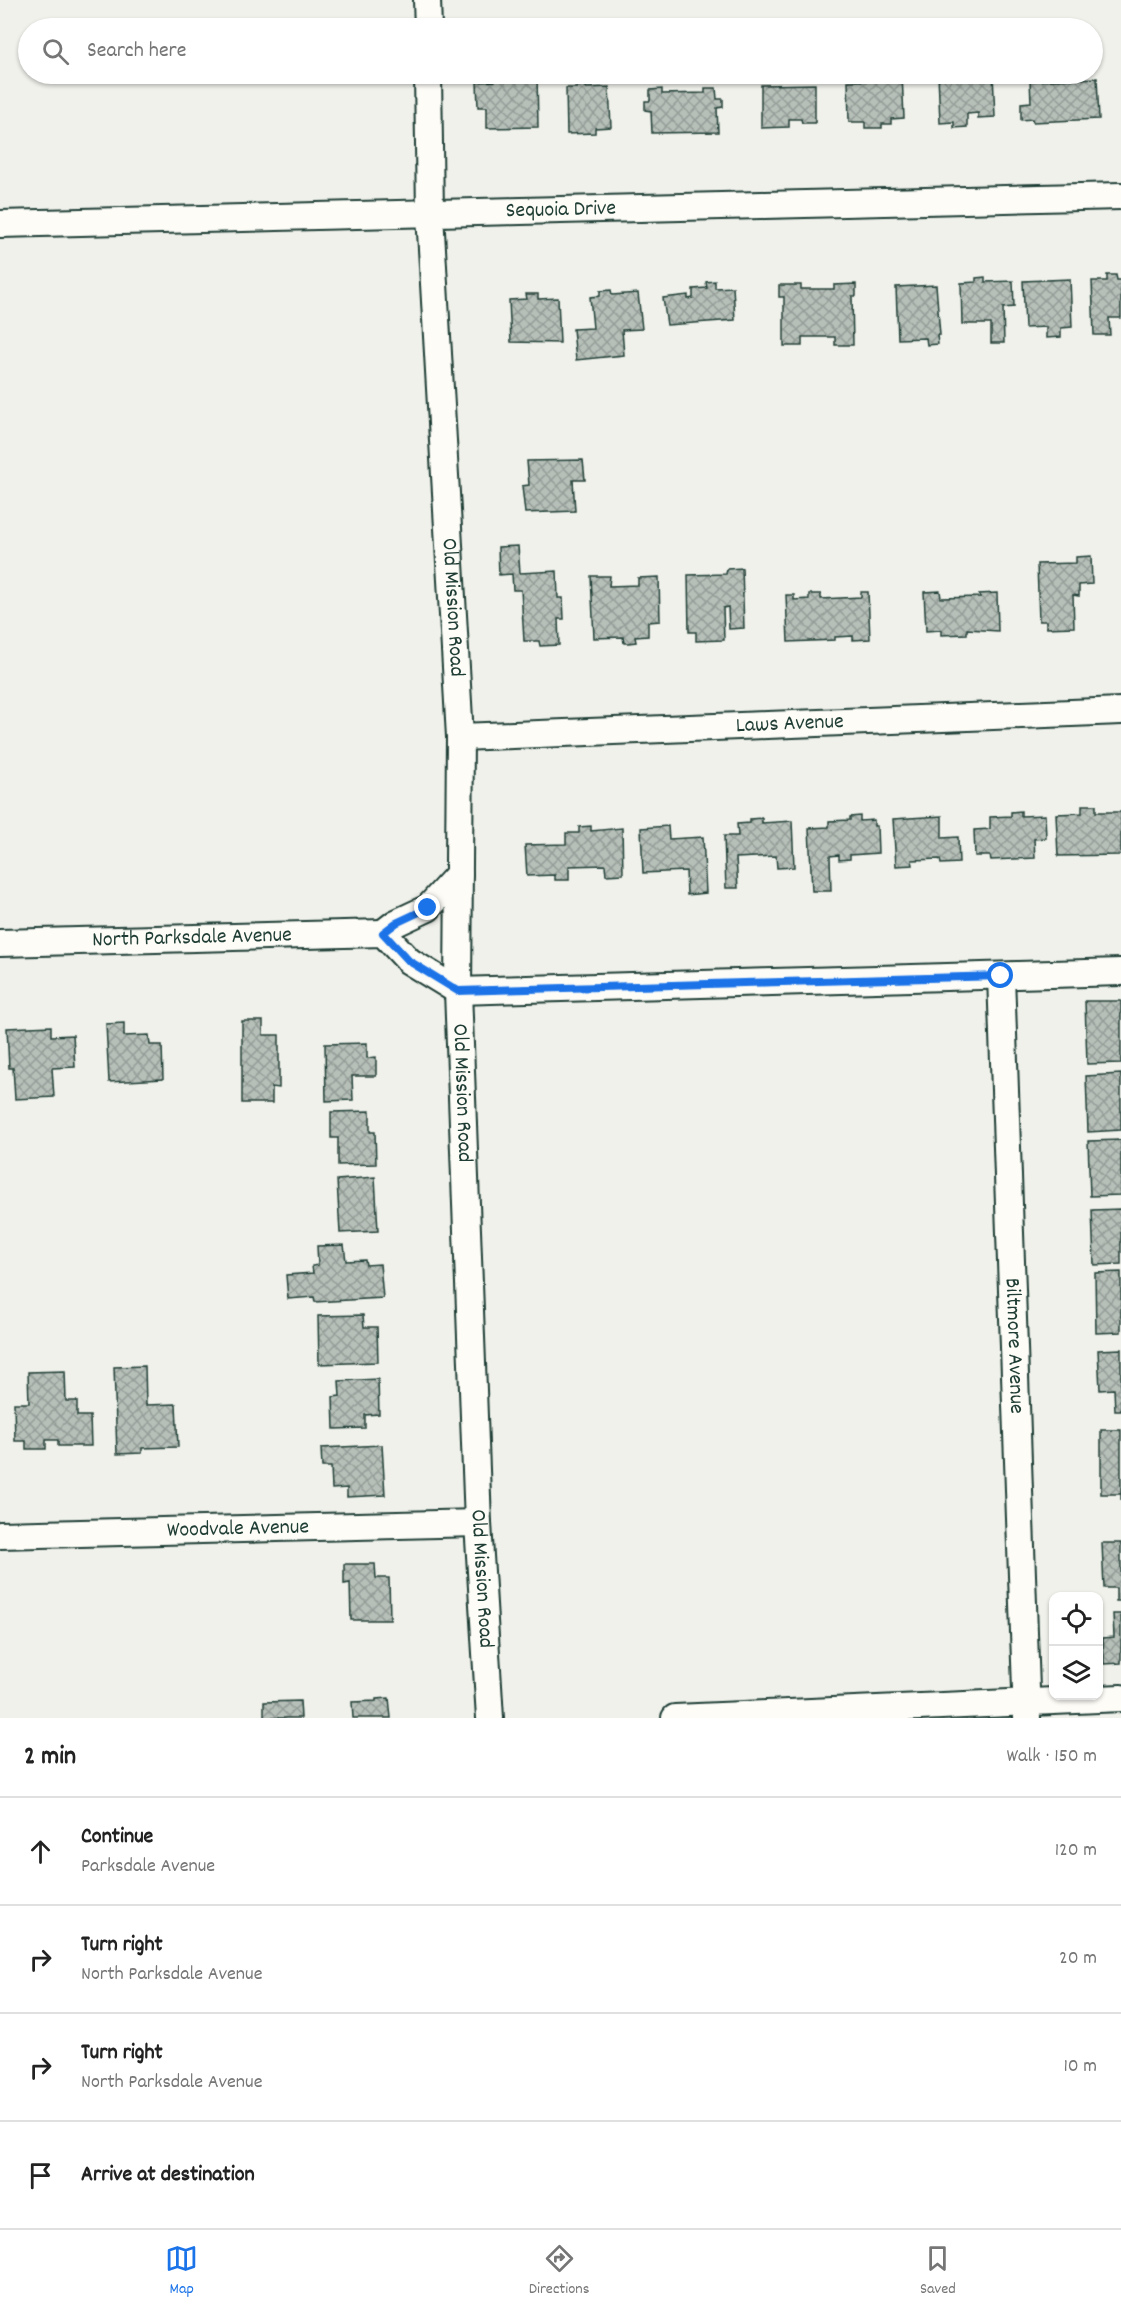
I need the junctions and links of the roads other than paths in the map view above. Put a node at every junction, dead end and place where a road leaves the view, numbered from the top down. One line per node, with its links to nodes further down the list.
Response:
1 (427, 0): 2 (street)
2 (428, 18)
3 (428, 84): 5 (street, Old Mission Road)
4 (1121, 196): 5 (street, Sequoia Drive)
5 (430, 213): 6 (street, Sequoia Drive); 8 (street, Old Mission Road)
6 (0, 225)
7 (1121, 711): 8 (street, Laws Avenue)
8 (460, 736): 9 (street, Old Mission Road)
9 (459, 874): 10 (street); 14 (street, Old Mission Road)
10 (383, 933): 11 (street, North Parksdale Avenue); 14 (street)
11 (0, 943)
12 (1121, 972): 13 (street)
13 (1001, 976): 14 (street); 18 (street, Biltmore Avenue)
14 (458, 991): 15 (street, Old Mission Road)
15 (478, 1523): 16 (street, Woodvale Avenue); 19 (street, Old Mission Road)
16 (0, 1535)
17 (1121, 1698): 18 (street)
18 (1027, 1709): 20 (street)
19 (490, 1718)
20 (675, 1718)

